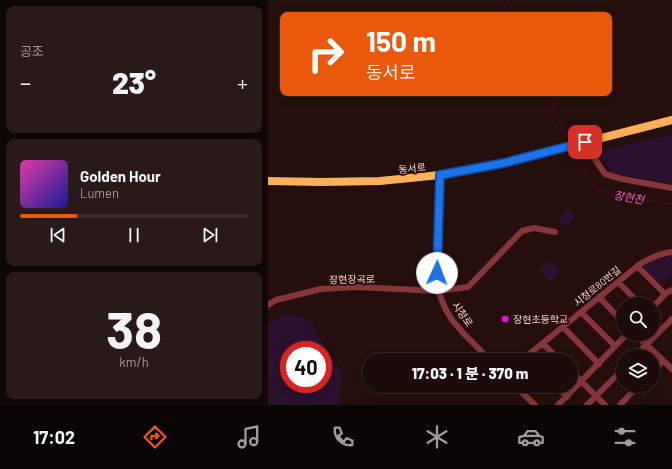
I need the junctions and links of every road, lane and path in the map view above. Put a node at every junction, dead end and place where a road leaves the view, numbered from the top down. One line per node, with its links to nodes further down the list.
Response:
1 (671, 120): 3 (main road, 동서로)
2 (594, 158): 5 (street)
3 (440, 175): 4 (main road, 동서로); 11 (street, 시청로)
4 (268, 181)
5 (672, 188)
6 (555, 232): 11 (street, 장현장곡로)
7 (672, 252): 8 (street, 시청로80번길)
8 (637, 266): 9 (street, 시청로80번길); 12 (street)
9 (618, 282): 13 (street, 시청로80번길); 14 (street)
10 (672, 290): 12 (street)
11 (438, 291): 16 (street, 장현장곡로); 27 (street, 시청로)
12 (665, 294): 15 (street)
13 (599, 297): 17 (street, 시청로80번길); 18 (street)
14 (633, 297)
15 (660, 299)
16 (268, 305)
17 (581, 312): 20 (street, 시청로80번길); 25 (street)
18 (616, 315)
19 (672, 319): 24 (street)
20 (563, 327): 23 (street, 시청로80번길); 32 (street)
21 (620, 341): 25 (street)
22 (642, 341): 24 (street)
23 (543, 344): 28 (street, 시청로80번길); 29 (street)
24 (646, 345): 26 (street); 30 (street)
25 (615, 346): 32 (street)
26 (642, 349)
27 (483, 353)
28 (533, 353)
29 (553, 353)
30 (663, 360): 31 (street); 33 (street)
31 (660, 363)
32 (598, 364): 36 (street)
33 (672, 369)
34 (616, 375): 40 (street)
35 (578, 379): 36 (street)
36 (581, 382): 40 (street); 41 (street)
37 (522, 393): 42 (street)
38 (563, 393): 41 (street)
39 (631, 393): 46 (street)
40 (596, 396): 44 (street); 45 (street)
41 (567, 397): 43 (street)
42 (535, 405)
43 (558, 405)
44 (587, 405)
45 (605, 405)
46 (620, 405)

